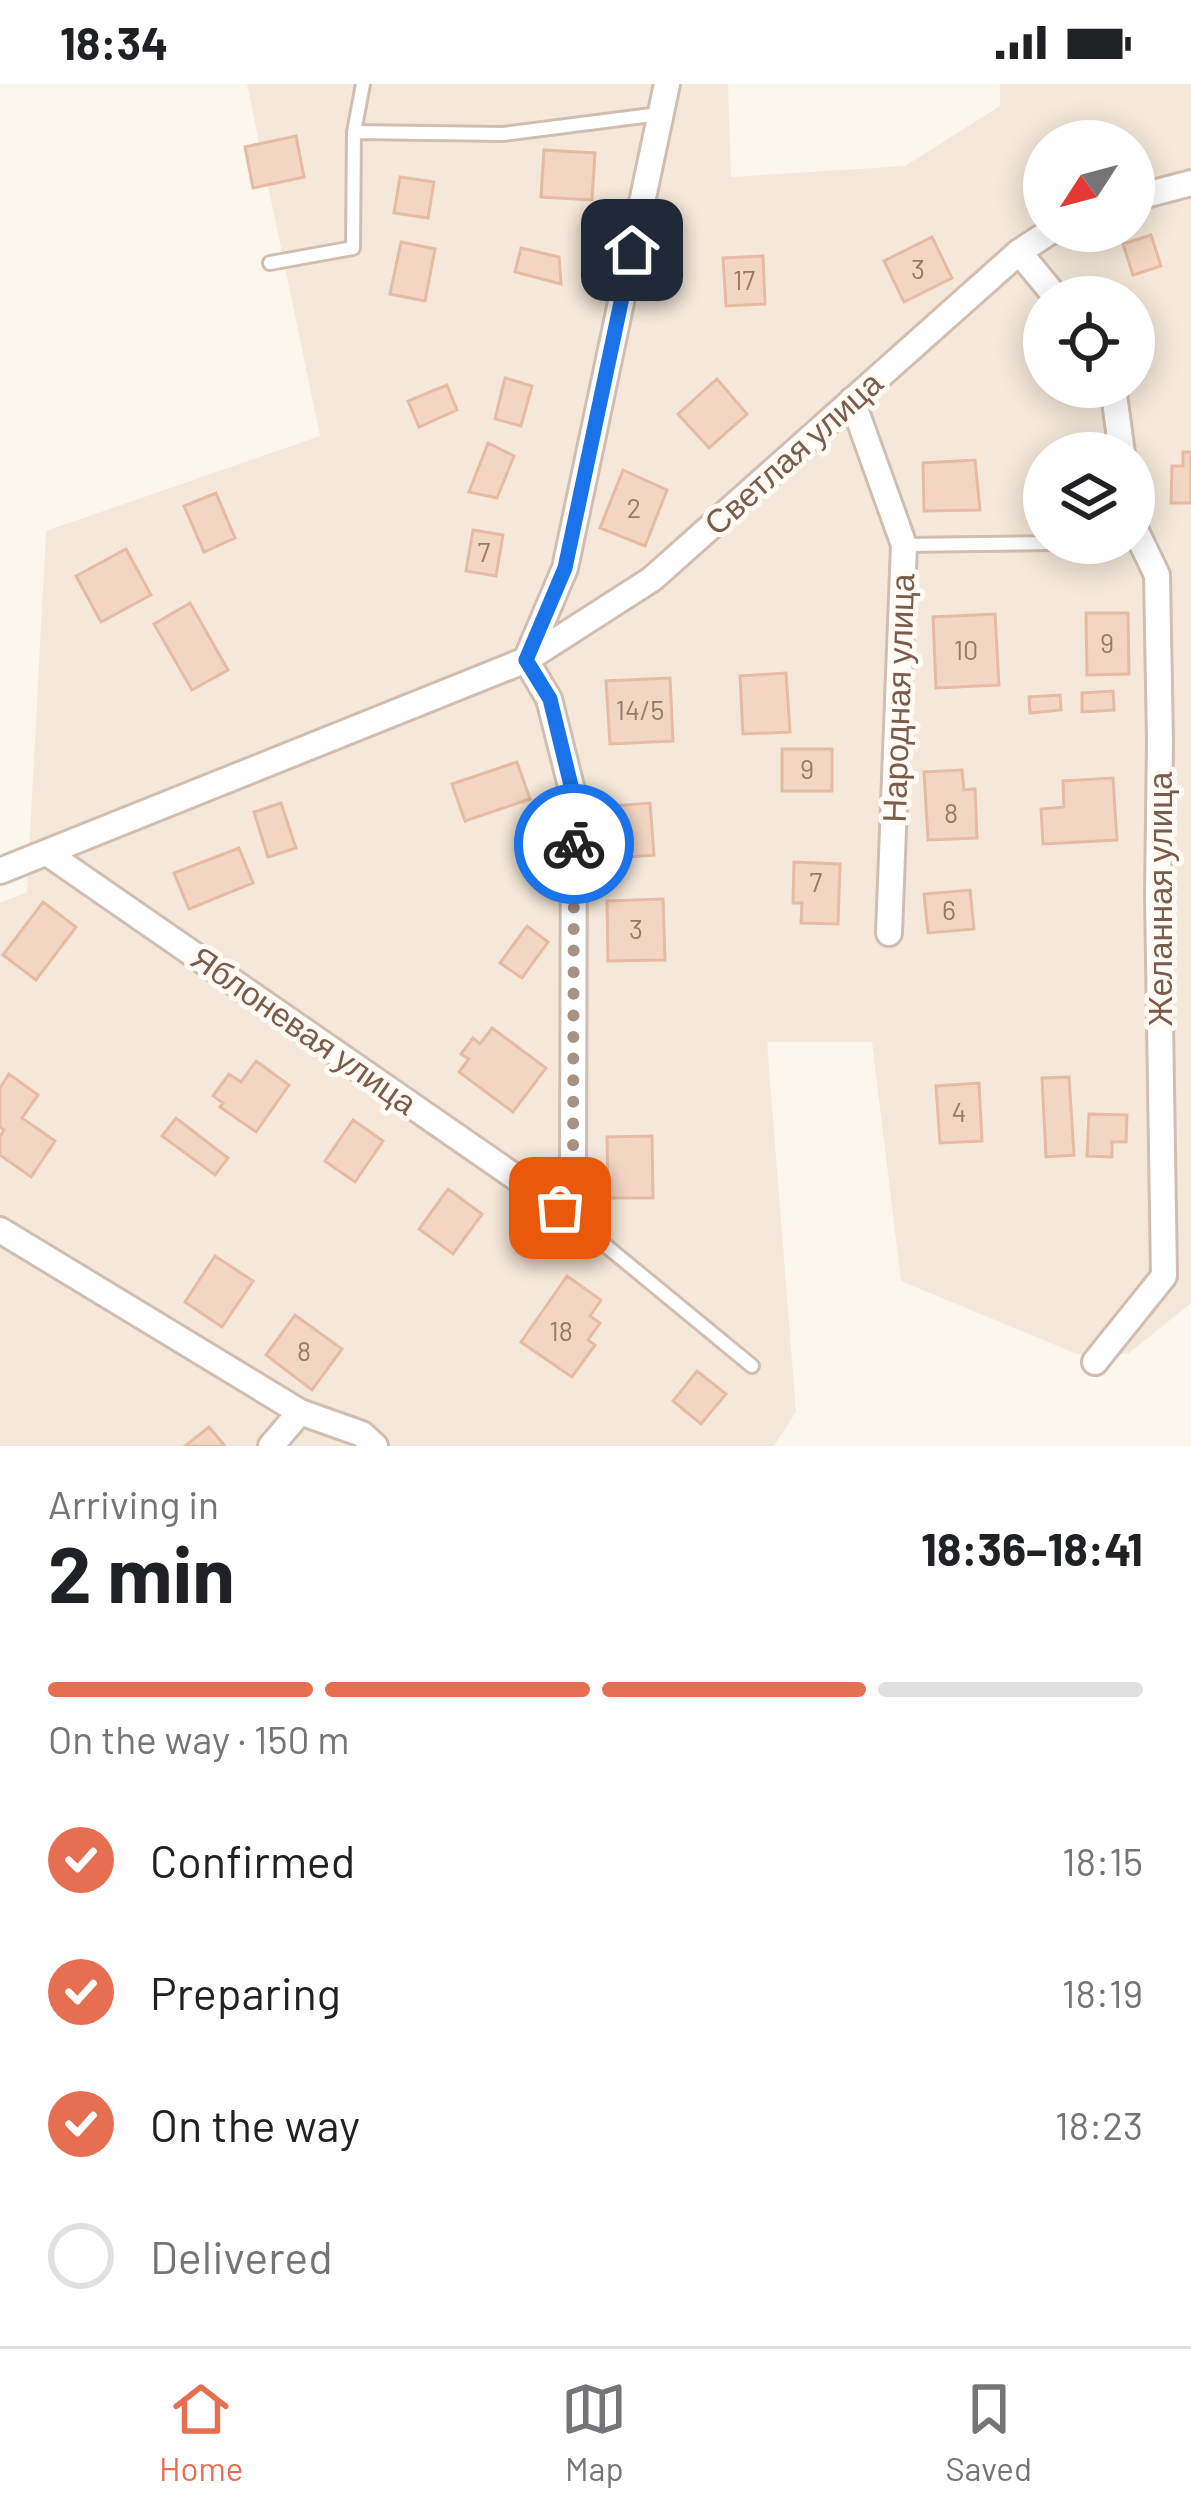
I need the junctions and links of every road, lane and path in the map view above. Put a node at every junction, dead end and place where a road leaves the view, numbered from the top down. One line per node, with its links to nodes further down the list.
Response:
1 (363, 84): 4 (lane)
2 (667, 84): 3 (street)
3 (660, 114): 4 (lane); 15 (street)
4 (354, 131): 9 (lane)
5 (1191, 182): 6 (street)
6 (1155, 192)
7 (1023, 249): 8 (street, Светлая улица)
8 (1019, 252): 10 (street); 11 (street, Светлая улица)
9 (270, 263)
10 (1039, 276)
11 (852, 400): 13 (street, Народная улица); 15 (street, Светлая улица)
12 (1023, 543): 13 (lane)
13 (904, 545): 18 (street, Народная улица)
14 (1152, 564): 21 (street, Желанная улица)
15 (526, 660): 16 (street, Светлая улица); 19 (street)
16 (47, 853): 17 (street, Светлая улица); 19 (street, Яблоневая улица)
17 (0, 872)
18 (890, 933)
19 (560, 1208): 22 (lane)
20 (0, 1230): 23 (street)
21 (1095, 1362)
22 (752, 1366)
23 (300, 1412): 24 (street); 25 (street)
24 (271, 1446)
25 (375, 1446)

